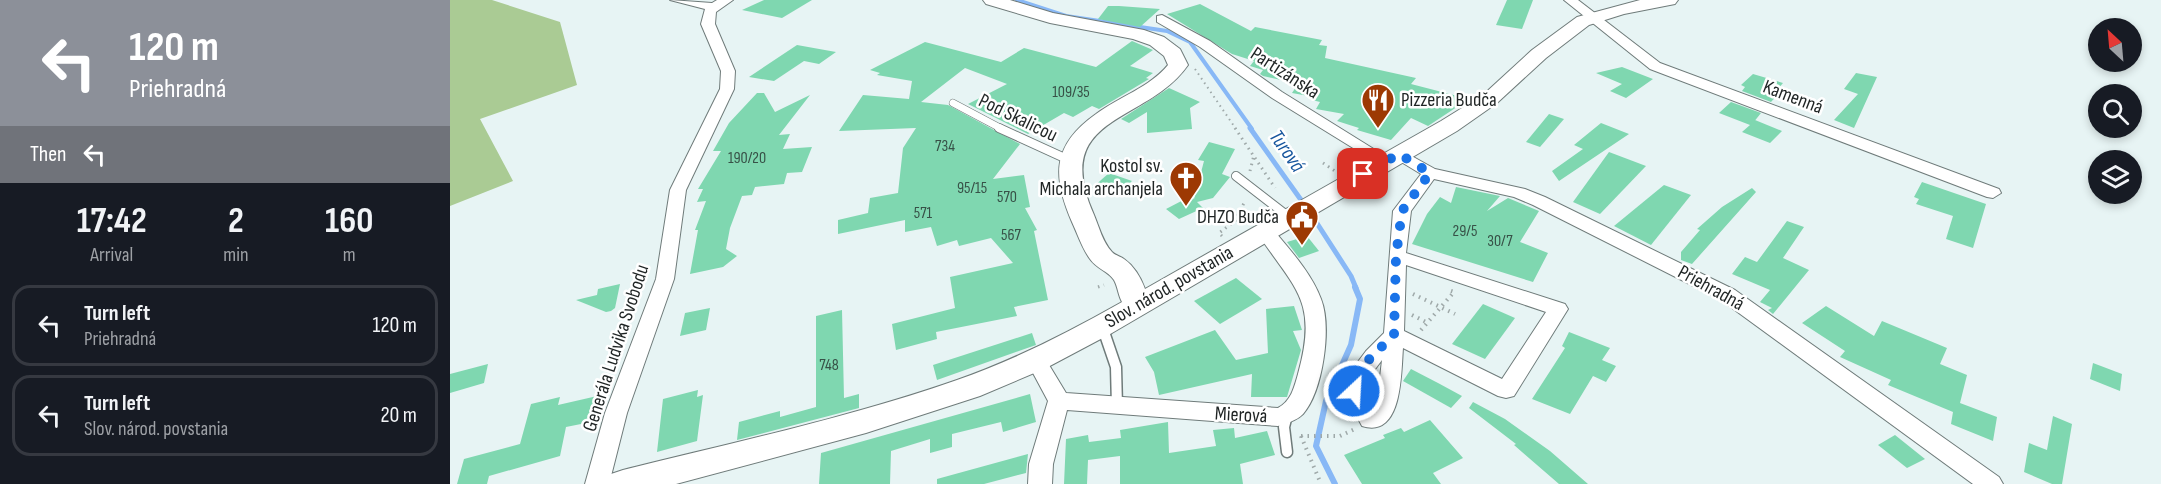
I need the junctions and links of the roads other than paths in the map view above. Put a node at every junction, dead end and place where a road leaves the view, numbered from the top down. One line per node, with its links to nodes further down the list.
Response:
1 (676, 0): 5 (street)
2 (992, 0): 10 (street)
3 (1570, 0): 6 (street, Kamenná)
4 (1669, 0): 6 (street, Slov. národ. povstania)
5 (720, 3): 23 (street, Generála Ludvika Svobodu)
6 (1593, 16): 9 (street, Slov. národ. povstania); 13 (street, Kamenná)
7 (1162, 19): 9 (street, Partizánska)
8 (953, 103): 10 (lane, Pod Skalicou)
9 (1392, 157): 11 (street, Priehradná); 14 (street, Slov. národ. povstania)
10 (1069, 160): 16 (street)
11 (1430, 173): 15 (street); 26 (street, Priehradná)
12 (1236, 176): 14 (lane)
13 (1993, 193)
14 (1291, 216): 16 (street, Slov. národ. povstania); 21 (street, Mierová)
15 (1396, 256): 15 (street)
16 (1136, 302): 17 (street, Slov. národ. povstania)
17 (1102, 327): 18 (street, Slov. národ. povstania); 20 (lane)
18 (1036, 360): 19 (street); 24 (street, Slov. národ. povstania)
19 (1059, 401): 20 (street, Mierová); 25 (street)
20 (1117, 407): 21 (street, Mierová)
21 (1286, 425): 22 (lane)
22 (1287, 452)
23 (597, 484)
24 (623, 484)
25 (1040, 484)
26 (1991, 484)

